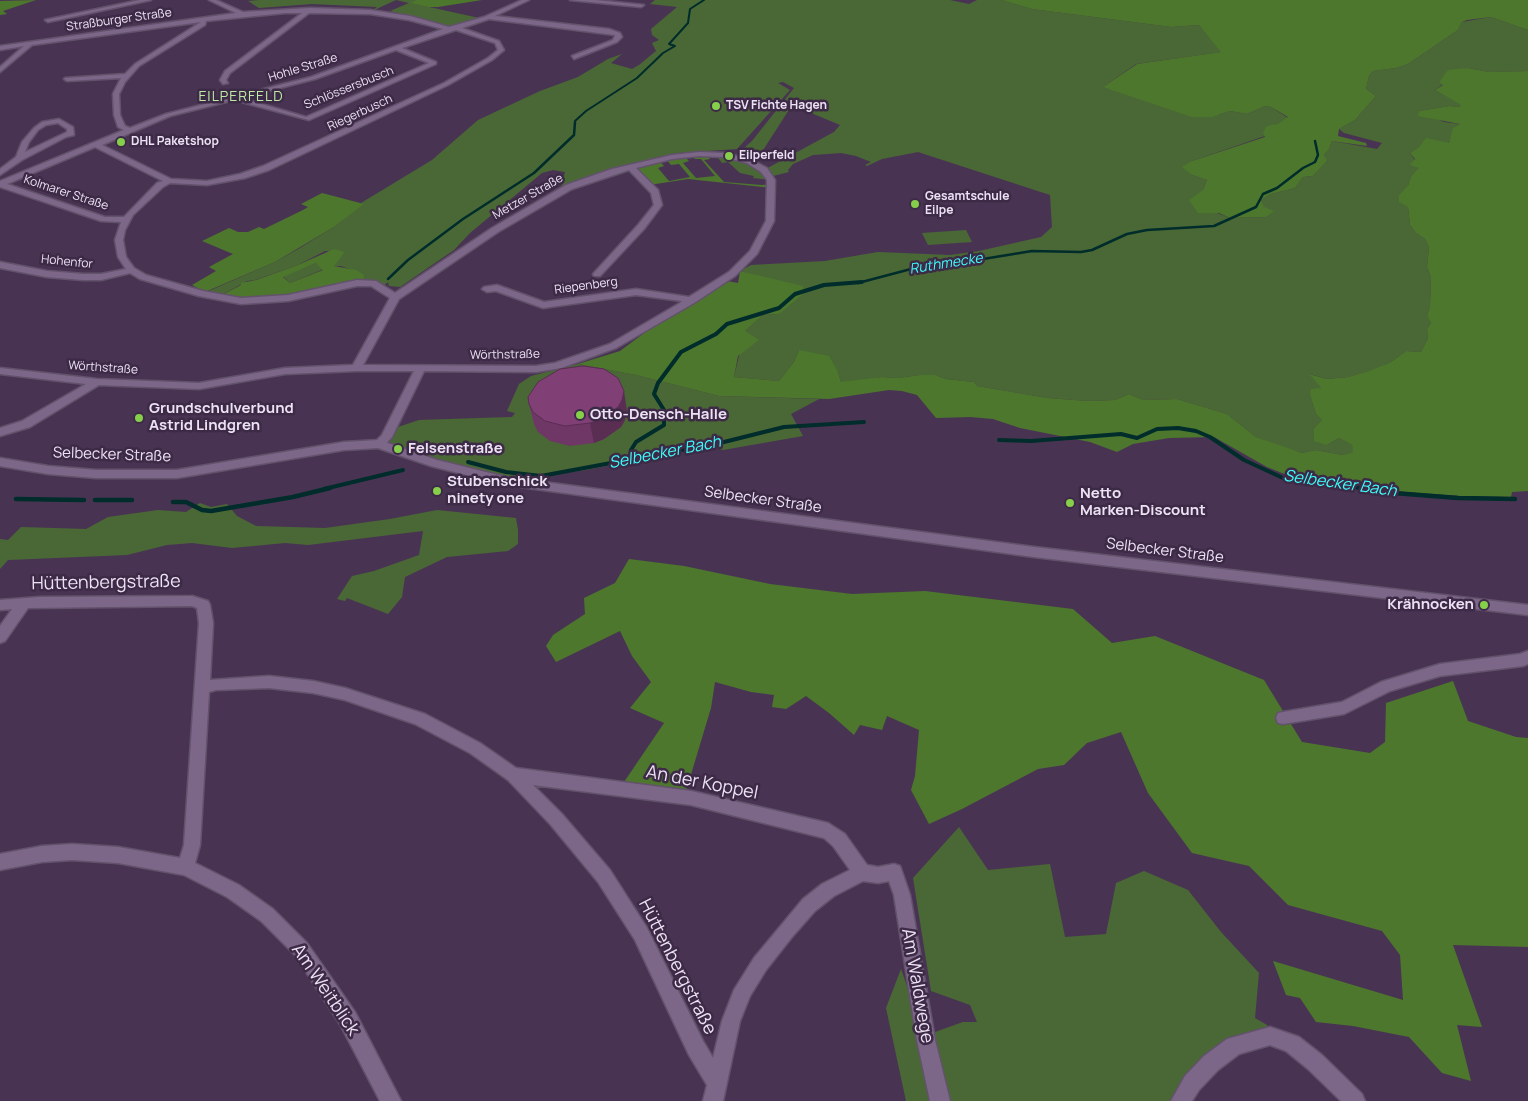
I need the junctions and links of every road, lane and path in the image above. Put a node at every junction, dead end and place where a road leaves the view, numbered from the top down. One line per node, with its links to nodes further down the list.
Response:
1 (148, 0): 9 (street)
2 (212, 0): 7 (street)
3 (526, 0): 8 (street, Hohle Straße)
4 (573, 0): 5 (street)
5 (641, 5)
6 (310, 10): 7 (street, Straßburger Straße); 11 (street, Straßburger Straße); 19 (street)
7 (242, 14): 10 (street, Straßburger Straße)
8 (488, 17): 11 (street, Hohle Straße); 15 (street)
9 (48, 20)
10 (204, 20): 12 (street, Straßburger Straße); 17 (street)
11 (452, 29): 14 (street, Hohle Straße); 25 (street, Riegerbusch)
12 (30, 44): 13 (street, Straßburger Straße); 16 (street)
13 (0, 48)
14 (396, 48): 19 (street, Hohle Straße); 19 (street, Schlössersbusch)
15 (574, 57)
16 (0, 70)
17 (125, 76): 18 (street); 20 (street)
18 (67, 79)
19 (237, 97): 20 (street, Hohle Straße)
20 (130, 130): 21 (street, Hohle Straße)
21 (96, 145): 25 (street); 26 (street, Hohle Straße)
22 (19, 158): 22 (street); 24 (street)
23 (631, 167): 30 (street); 32 (street, Metzer Straße); 33 (street, Wörthstraße)
24 (0, 173)
25 (169, 181): 27 (street)
26 (0, 184): 27 (street, Kolmarer Straße)
27 (127, 220): 29 (street)
28 (0, 265): 29 (street, Hohenfor)
29 (131, 270): 32 (street)
30 (597, 274)
31 (487, 289): 33 (street, Riepenberg)
32 (395, 297): 34 (street, Metzer Straße)
33 (691, 300): 35 (street, Wörthstraße)
34 (356, 368): 35 (street, Wörthstraße); 37 (street, Wörthstraße)
35 (421, 368): 39 (street)
36 (0, 371): 37 (street, Wörthstraße)
37 (97, 382): 38 (street)
38 (0, 432)
39 (379, 444): 40 (street, Selbecker Straße); 43 (street, Selbecker Straße)
40 (0, 462)
41 (23, 604): 42 (street, Hüttenbergstraße); 44 (street); 46 (street, Hüttenbergstraße)
42 (0, 605)
43 (1528, 610)
44 (0, 637)
45 (1528, 657): 47 (street)
46 (202, 688): 48 (street, Hüttenbergstraße); 50 (street)
47 (1283, 718)
48 (512, 775): 51 (street, An der Koppel); 52 (street, Hüttenbergstraße)
49 (0, 862): 50 (street, Am Weitblick)
50 (186, 867): 53 (street, Am Weitblick)
51 (862, 873): 52 (street); 55 (street, Am Waldwege)
52 (717, 1083): 54 (street)
53 (391, 1101)
54 (713, 1101)
55 (940, 1101)
56 (1181, 1101): 57 (street)
57 (1354, 1101)

